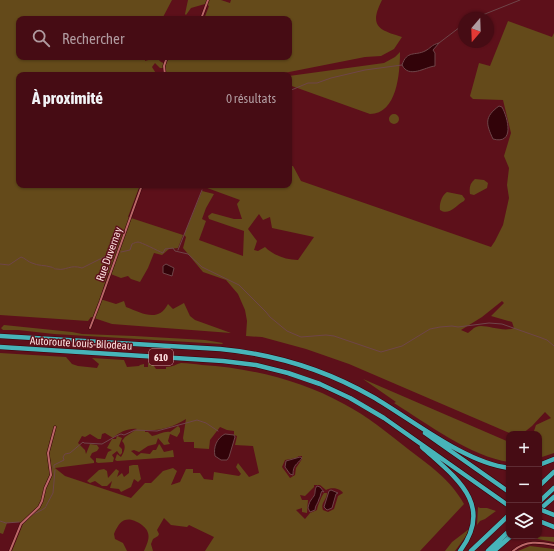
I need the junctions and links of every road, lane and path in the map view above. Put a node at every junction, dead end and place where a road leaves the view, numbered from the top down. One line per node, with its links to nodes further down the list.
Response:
1 (208, 0): 2 (street)
2 (202, 16)
3 (166, 60): 4 (street)
4 (165, 72)
5 (141, 188): 6 (street, Rue Duvernay)
6 (90, 328)
7 (0, 336): 9 (highway, Autoroute Louis-Bilodeau / 610)
8 (0, 347): 11 (highway, Autoroute Louis-Bilodeau / 610)
9 (389, 407): 14 (highway); 18 (highway)
10 (55, 427): 31 (street)
11 (407, 434): 21 (highway); 32 (highway)
12 (554, 459): 13 (highway)
13 (542, 464)
14 (506, 467)
15 (554, 472): 16 (highway)
16 (542, 483)
17 (554, 488): 20 (highway)
18 (506, 490)
19 (554, 497): 22 (highway)
20 (542, 499)
21 (506, 504)
22 (542, 509)
23 (542, 510): 24 (highway)
24 (554, 515)
25 (506, 518): 33 (highway)
26 (542, 522): 27 (highway)
27 (554, 527)
28 (506, 534): 34 (highway)
29 (508, 539): 35 (highway)
30 (554, 545): 36 (street)
31 (10, 551)
32 (460, 551)
33 (471, 551)
34 (488, 551)
35 (494, 551)
36 (514, 551)

